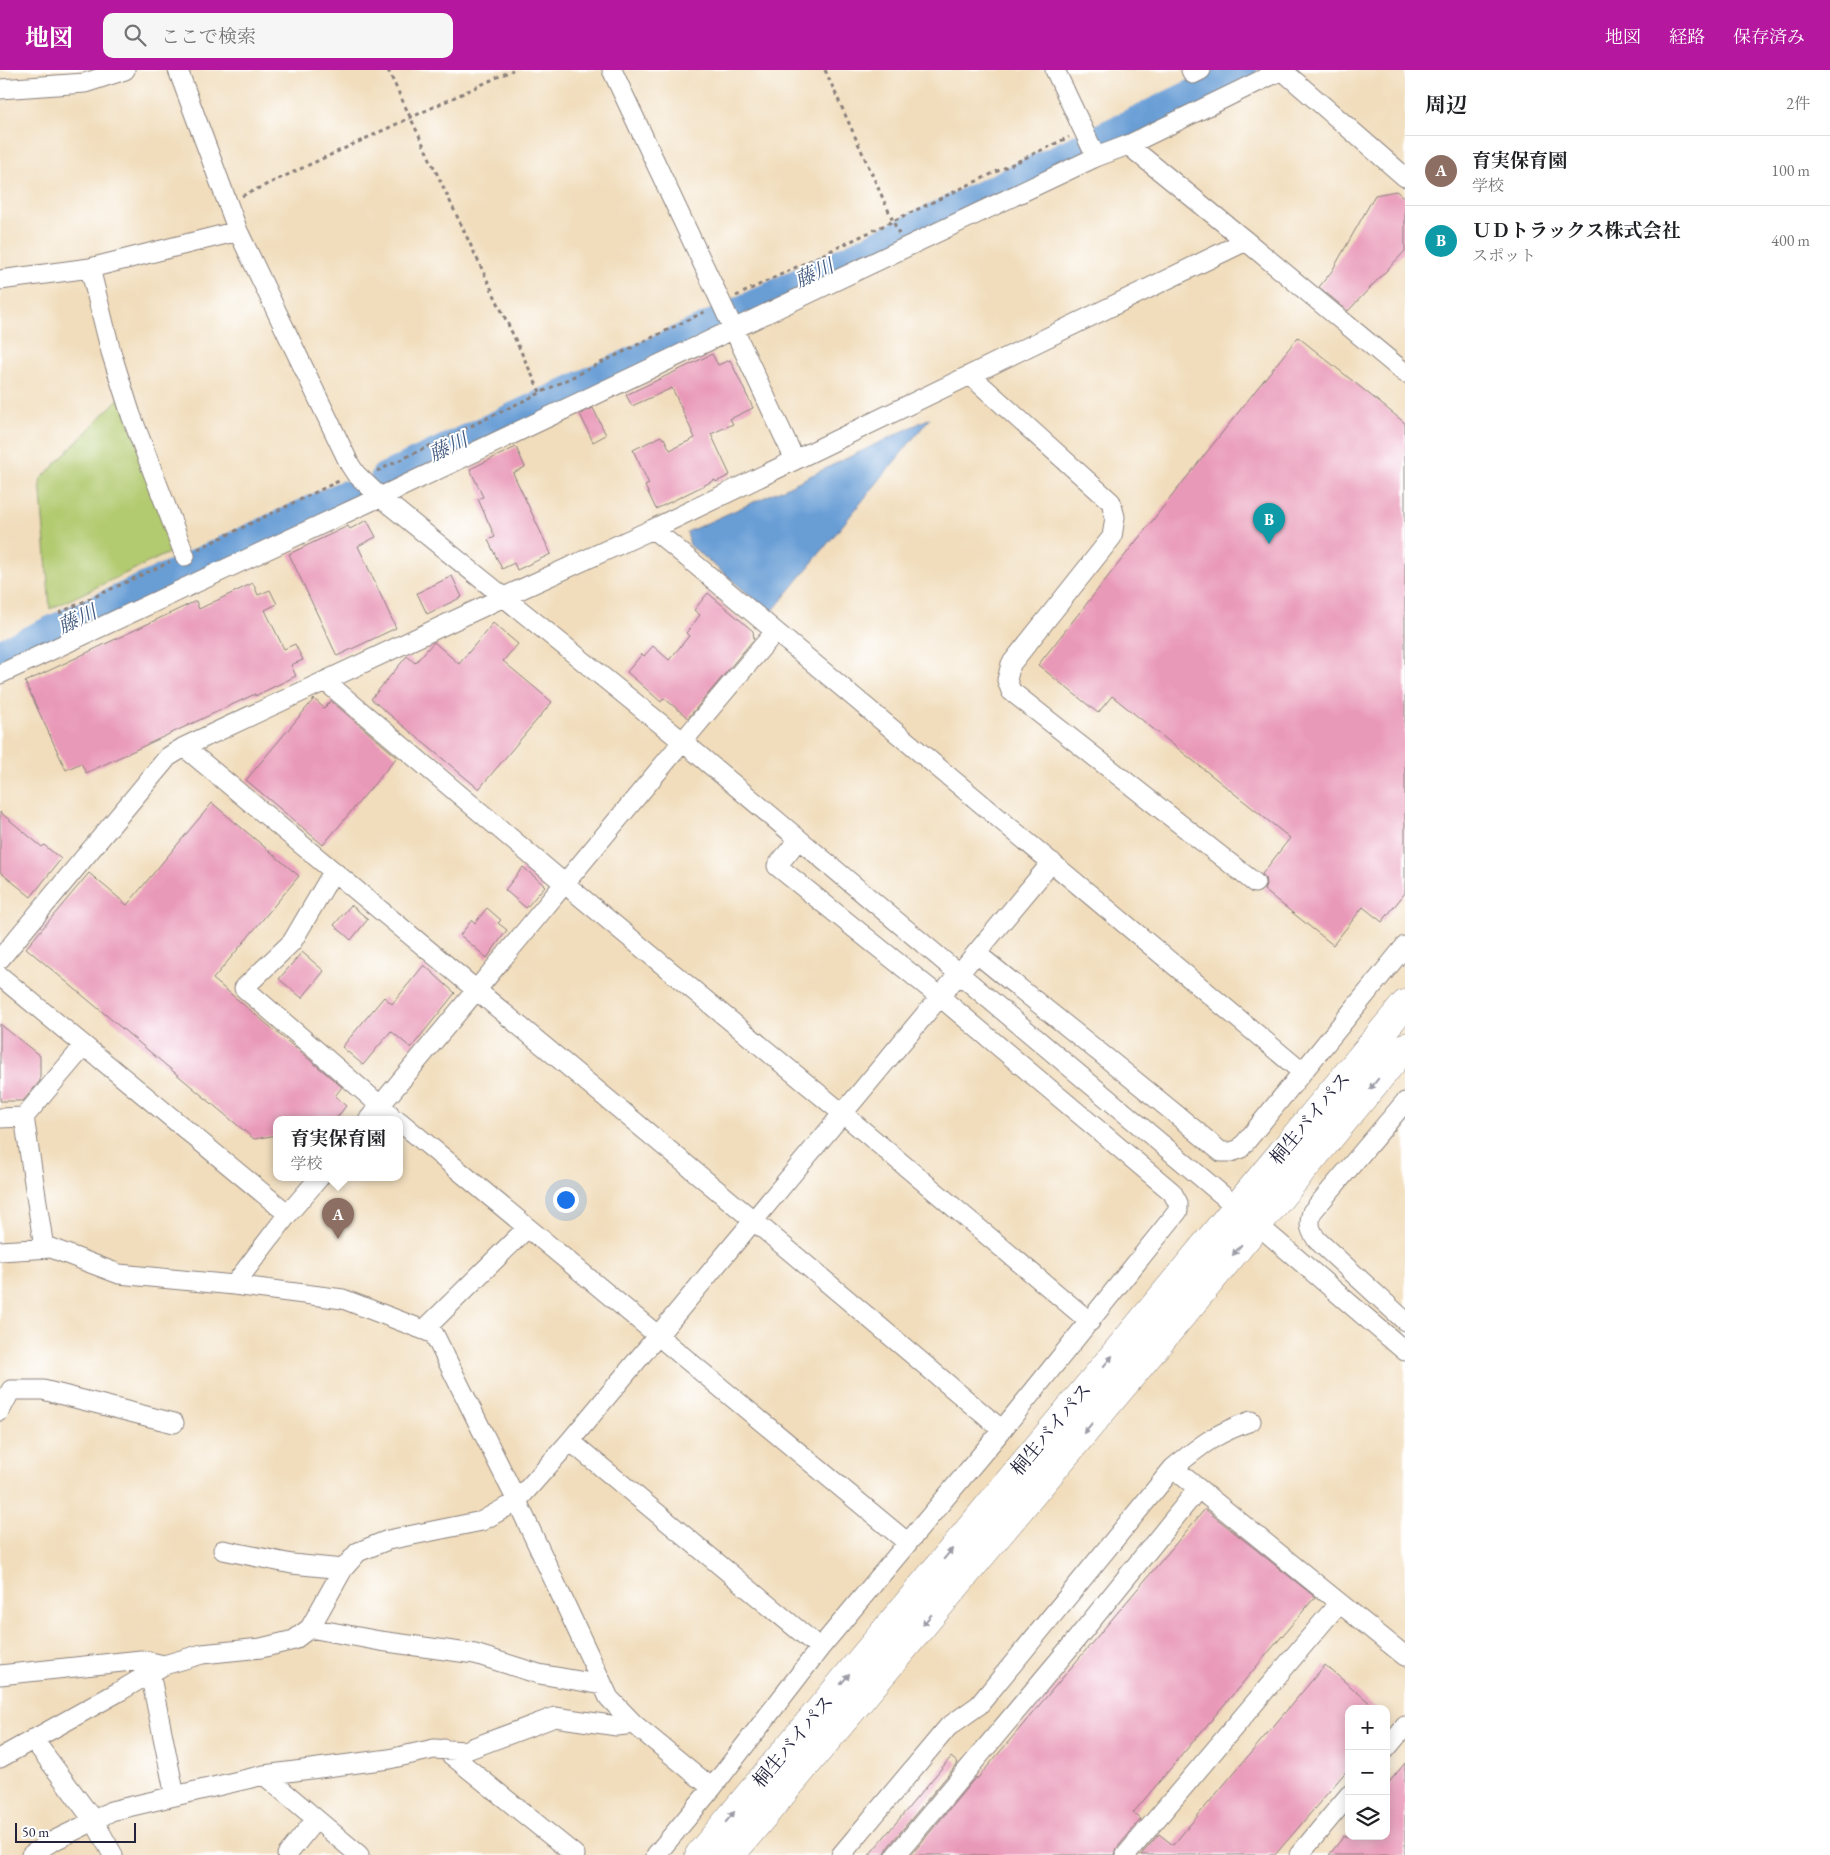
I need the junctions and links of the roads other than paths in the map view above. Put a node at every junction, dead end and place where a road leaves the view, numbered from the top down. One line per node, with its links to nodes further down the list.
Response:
1 (125, 70): 8 (street)
2 (178, 70): 12 (street)
3 (612, 70): 16 (street)
4 (1055, 70): 10 (street)
5 (1191, 70): 6 (street)
6 (1201, 70)
7 (1282, 70): 9 (street); 11 (street)
8 (0, 89)
9 (1128, 145): 10 (street); 13 (street)
10 (1096, 157): 16 (street)
11 (1405, 177)
12 (238, 231): 14 (street); 20 (street)
13 (1246, 241): 17 (street); 18 (street)
14 (90, 268): 15 (street); 22 (street)
15 (0, 280)
16 (735, 329): 19 (street); 20 (street)
17 (1405, 373)
18 (970, 375): 19 (street); 32 (street)
19 (795, 460): 21 (street)
20 (380, 497): 23 (street); 25 (street)
21 (653, 530): 23 (street); 24 (street)
22 (185, 556)
23 (504, 597): 26 (street); 27 (street)
24 (775, 632): 27 (street); 30 (street)
25 (0, 674)
26 (325, 681): 28 (street); 33 (street)
27 (682, 741): 29 (street); 33 (street)
28 (184, 747): 31 (street); 36 (street)
29 (798, 840): 37 (street); 40 (street)
30 (1052, 862): 35 (street); 44 (street)
31 (333, 872): 39 (street); 46 (street)
32 (1255, 883)
33 (565, 884): 39 (street); 47 (street)
34 (1405, 946): 44 (street)
35 (976, 953): 37 (street); 44 (street)
36 (0, 959)
37 (959, 974): 40 (street); 54 (street)
38 (0, 976): 42 (street)
39 (476, 992): 46 (street); 56 (street)
40 (939, 996): 47 (street); 63 (street)
41 (1405, 1004): 54 (highway, 桐生バイパス)
42 (84, 1046): 50 (street); 55 (street)
43 (1405, 1047): 57 (highway, 桐生バイパス, one-way to 57)
44 (1302, 1072)
45 (1405, 1102): 62 (street)
46 (380, 1105): 48 (street); 49 (street)
47 (842, 1113): 56 (street); 63 (street)
48 (371, 1116)
49 (393, 1116)
50 (24, 1117): 51 (street); 59 (street)
51 (0, 1118)
52 (403, 1124): 58 (street)
53 (316, 1181): 55 (street)
54 (1236, 1207): 57 (street); 103 (highway, 桐生バイパス, one-way to 54)
55 (288, 1214): 61 (street)
56 (753, 1220): 65 (street); 70 (street)
57 (1258, 1225): 66 (street); 104 (highway, 桐生バイパス, one-way to 104)
58 (527, 1228): 64 (street); 65 (street)
59 (44, 1248): 60 (street); 61 (street)
60 (0, 1250)
61 (234, 1285): 64 (street)
62 (1405, 1321)
63 (1090, 1322): 70 (street)
64 (424, 1330): 74 (street)
65 (657, 1336): 71 (street); 75 (street)
66 (1405, 1351)
67 (0, 1411): 69 (street)
68 (1251, 1421): 72 (street)
69 (174, 1423)
70 (1002, 1430): 75 (street)
71 (570, 1441): 74 (street); 80 (street)
72 (1173, 1468): 73 (street); 105 (street)
73 (1198, 1488): 78 (street); 106 (street)
74 (517, 1501): 77 (street); 84 (street)
75 (908, 1543): 80 (street)
76 (223, 1550): 77 (street)
77 (343, 1569): 79 (street)
78 (1339, 1603): 81 (street); 107 (street)
79 (310, 1628): 82 (street); 84 (street)
80 (820, 1648): 92 (street)
81 (1405, 1656)
82 (157, 1669): 83 (street); 87 (street); 94 (street)
83 (0, 1675)
84 (604, 1686): 85 (street)
85 (634, 1724): 89 (street); 92 (street)
86 (1405, 1726): 88 (street)
87 (33, 1739): 90 (street); 96 (street)
88 (1390, 1744)
89 (444, 1750): 91 (street); 101 (street)
90 (0, 1758)
91 (264, 1775): 94 (street); 95 (street)
92 (712, 1788): 102 (street)
93 (1348, 1795): 108 (street)
94 (175, 1796): 96 (street)
95 (316, 1819): 99 (street); 100 (street)
96 (94, 1821): 97 (street); 98 (street)
97 (31, 1855)
98 (114, 1855)
99 (287, 1855)
100 (359, 1855)
101 (574, 1855)
102 (656, 1855)
103 (698, 1855)
104 (731, 1855)
105 (841, 1855)
106 (896, 1855)
107 (1126, 1855)
108 (1299, 1855)

